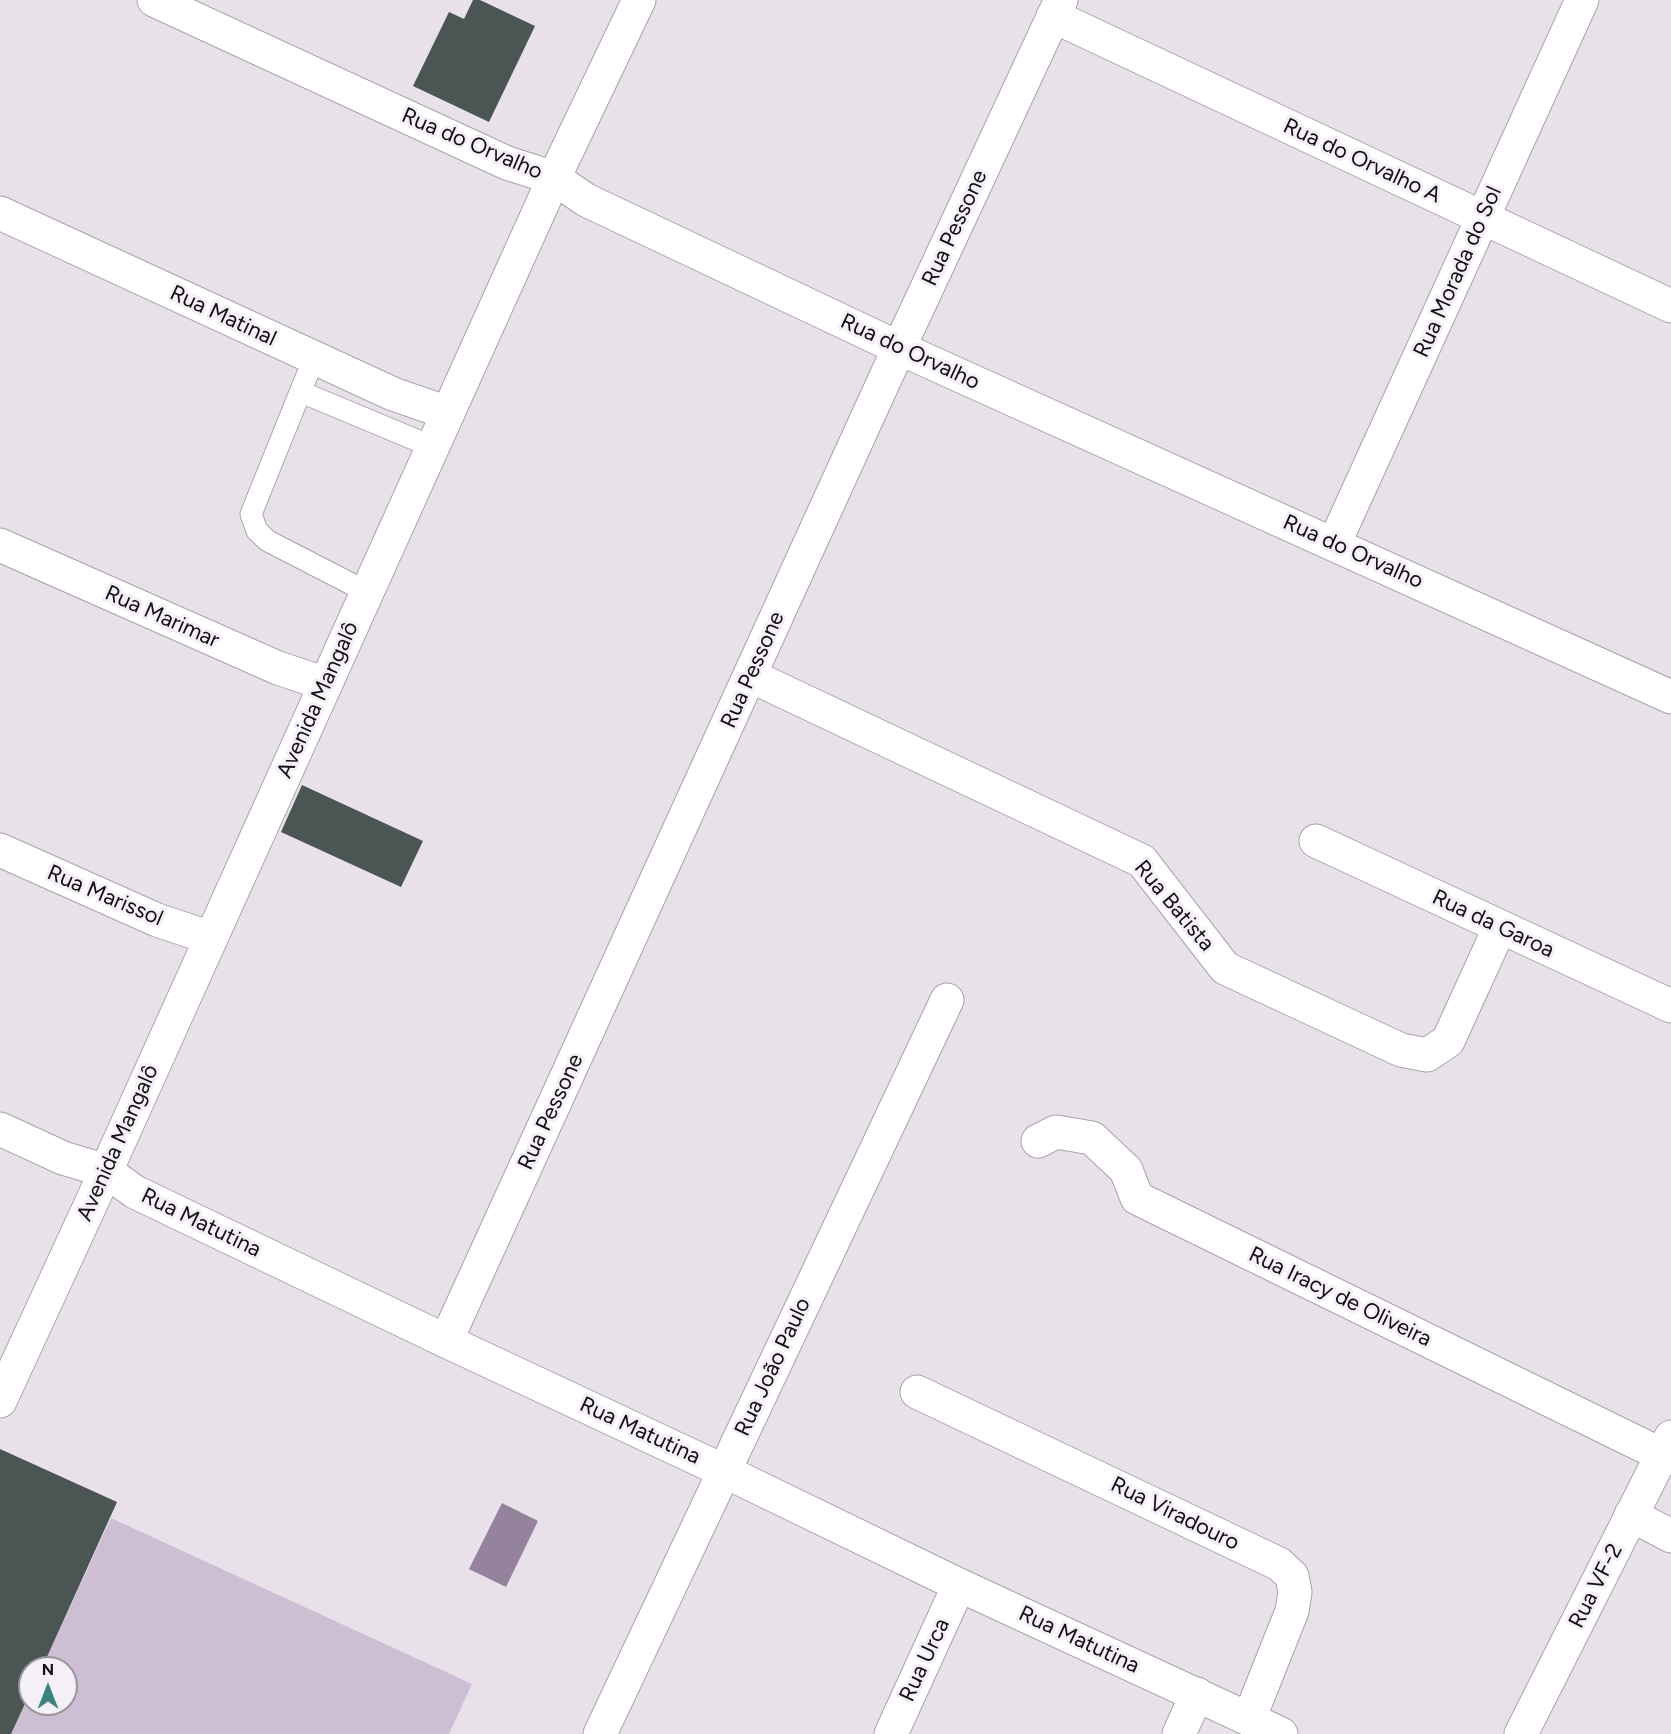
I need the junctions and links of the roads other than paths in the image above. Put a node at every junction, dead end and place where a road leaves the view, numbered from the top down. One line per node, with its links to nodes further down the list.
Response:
1 (154, 0): 5 (street, Rua do Orvalho)
2 (639, 0): 5 (street, Avenida Mangalô)
3 (1582, 0): 7 (street, Rua Morada do Sol)
4 (1057, 8): 7 (street, Rua do Orvalho A); 9 (street, Rua Pessone)
5 (554, 178): 9 (street, Rua do Orvalho); 12 (street, Avenida Mangalô)
6 (0, 213): 10 (street, Rua Matinal)
7 (1483, 218): 8 (street, Rua do Orvalho A); 14 (street, Rua Morada do Sol)
8 (1671, 306)
9 (899, 348): 14 (street, Rua do Orvalho); 17 (street, Rua Pessone)
10 (314, 358): 11 (lane); 12 (street, Rua Matinal)
11 (301, 392): 13 (lane); 16 (lane)
12 (448, 413): 13 (street, Avenida Mangalô)
13 (433, 447): 16 (street, Avenida Mangalô)
14 (1335, 544): 19 (street, Rua do Orvalho)
15 (0, 545): 18 (street, Rua Marimar)
16 (367, 592): 18 (street, Avenida Mangalô)
17 (751, 676): 22 (street, Rua Batista); 29 (street, Rua Pessone)
18 (326, 684): 23 (street, Avenida Mangalô)
19 (1671, 697)
20 (1316, 841): 22 (street, Rua da Garoa)
21 (0, 850): 23 (street, Rua Marissol)
22 (1500, 927): 25 (street, Rua da Garoa)
23 (211, 938): 28 (street, Avenida Mangalô)
24 (947, 999): 33 (street, Rua João Paulo)
25 (1671, 1006)
26 (0, 1129): 28 (street, Rua Matutina)
27 (1038, 1141): 32 (street, Rua Iracy de Oliveira)
28 (106, 1172): 29 (street, Rua Matutina); 31 (street, Avenida Mangalô)
29 (446, 1341): 33 (street, Rua Matutina)
30 (918, 1392): 38 (street, Rua Viradouro)
31 (0, 1401)
32 (1667, 1446): 34 (street, Rua VF-2)
33 (724, 1471): 36 (street, Rua Matutina); 39 (street, Rua João Paulo)
34 (1632, 1515): 35 (street); 43 (street, Rua VF-2)
35 (1671, 1536)
36 (959, 1586): 37 (street, Rua Matutina); 40 (street, Rua Urca)
37 (1197, 1694): 38 (street, Rua Matutina); 41 (street)
38 (1248, 1719): 42 (street, Rua Matutina)
39 (600, 1734)
40 (891, 1734)
41 (1179, 1734)
42 (1281, 1734)
43 (1521, 1734)

